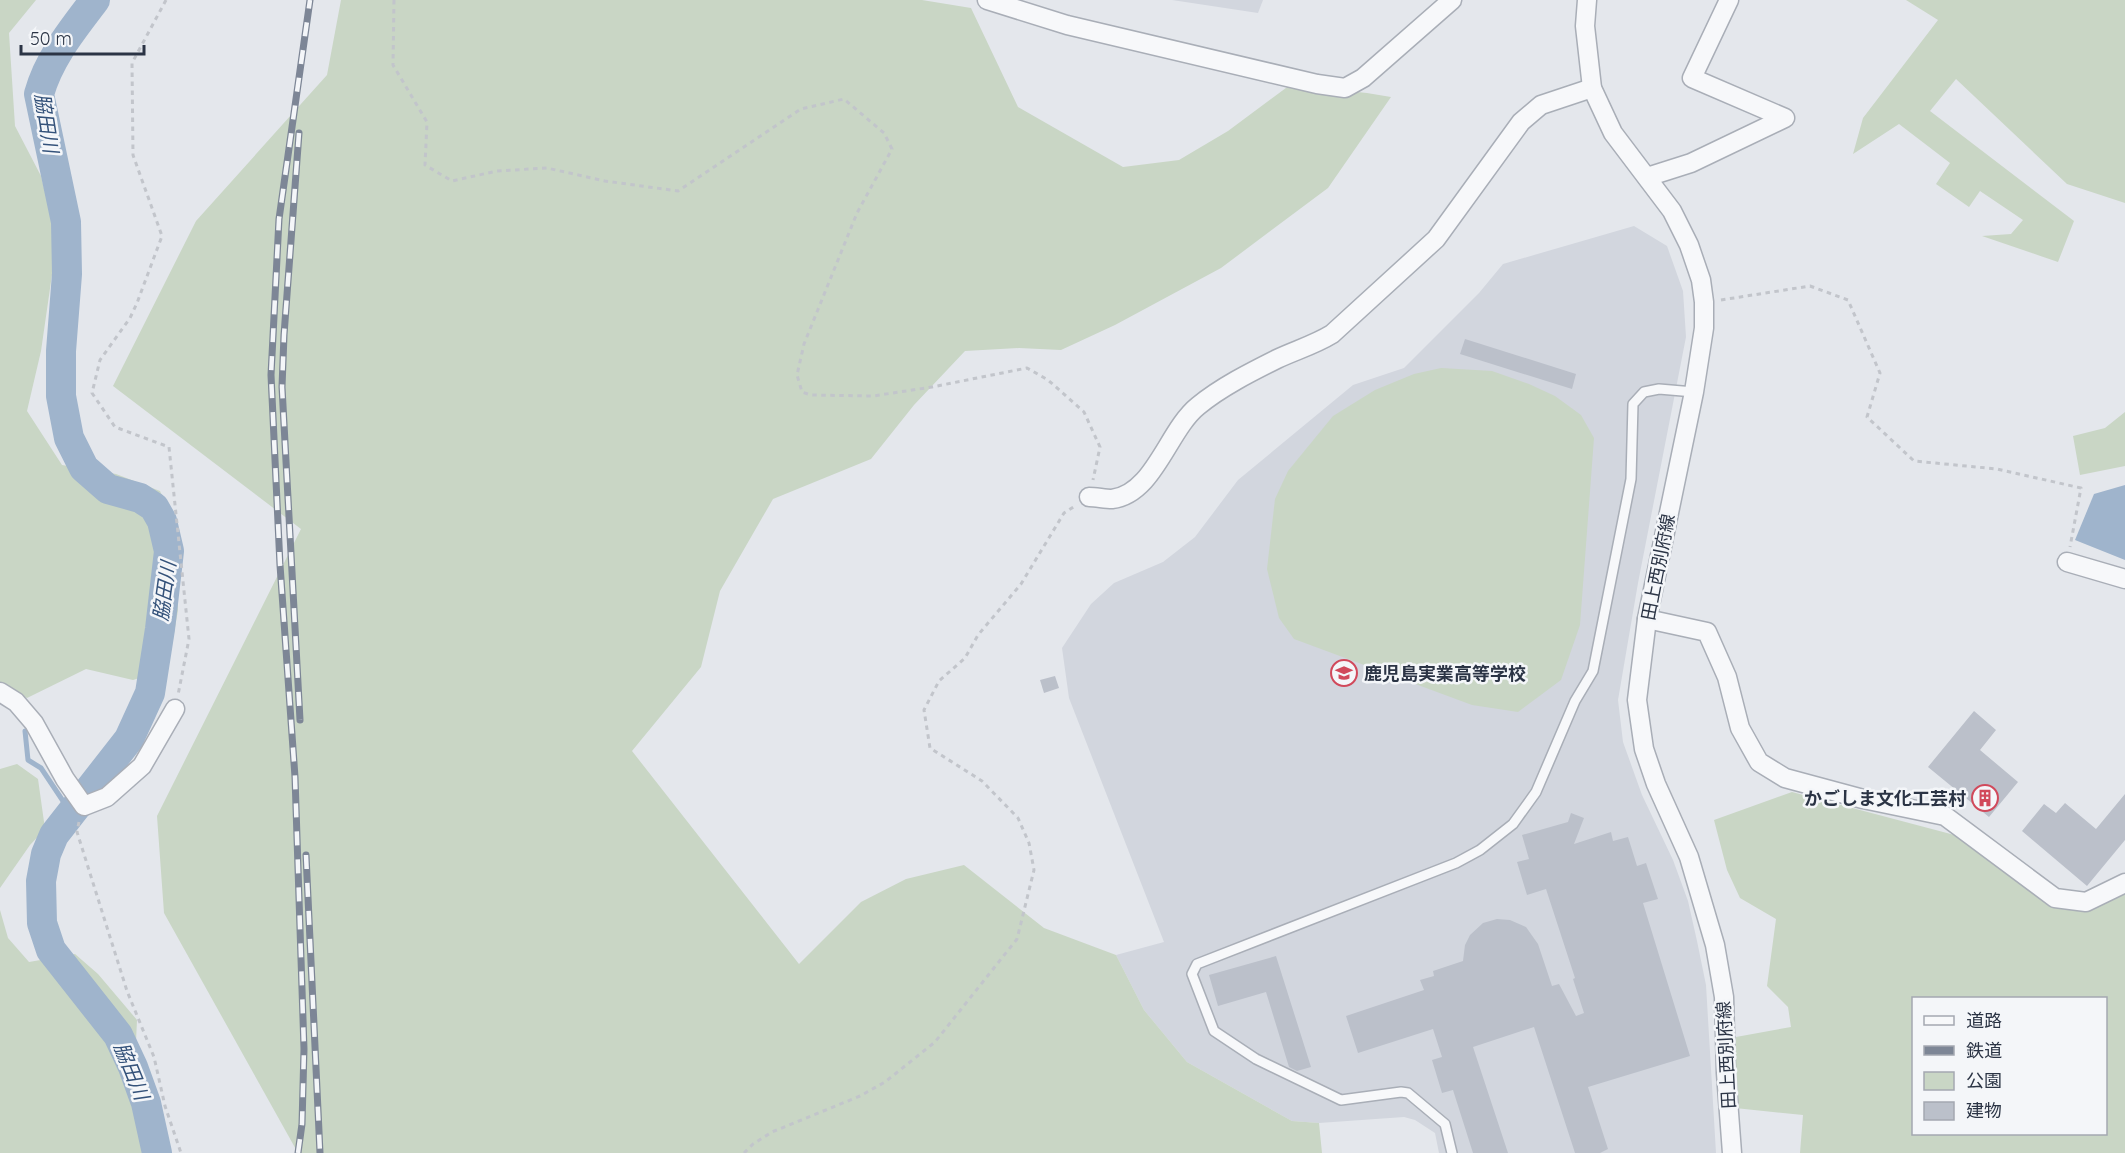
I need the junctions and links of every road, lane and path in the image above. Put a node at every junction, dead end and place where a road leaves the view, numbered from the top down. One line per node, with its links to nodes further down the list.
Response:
1 (166, 0): 16 (path)
2 (394, 0): 11 (path)
3 (987, 0): 4 (street)
4 (1452, 0)
5 (1587, 0): 7 (street, 田上西別府線)
6 (1729, 0): 8 (street)
7 (1592, 88): 8 (street, 田上西別府線); 11 (street)
8 (1647, 177): 9 (street, 田上西別府線)
9 (1704, 302): 10 (street, 田上西別府線); 12 (path)
10 (1694, 392): 14 (street, 田上西別府線); 21 (lane)
11 (1089, 497): 20 (path)
12 (2067, 562): 13 (street)
13 (2125, 579)
14 (1647, 619): 18 (street); 22 (street, 田上西別府線)
15 (0, 692): 17 (street)
16 (175, 709): 17 (street)
17 (84, 806): 19 (path)
18 (2125, 883)
19 (181, 1153)
20 (744, 1153)
21 (1452, 1153)
22 (1732, 1153)

